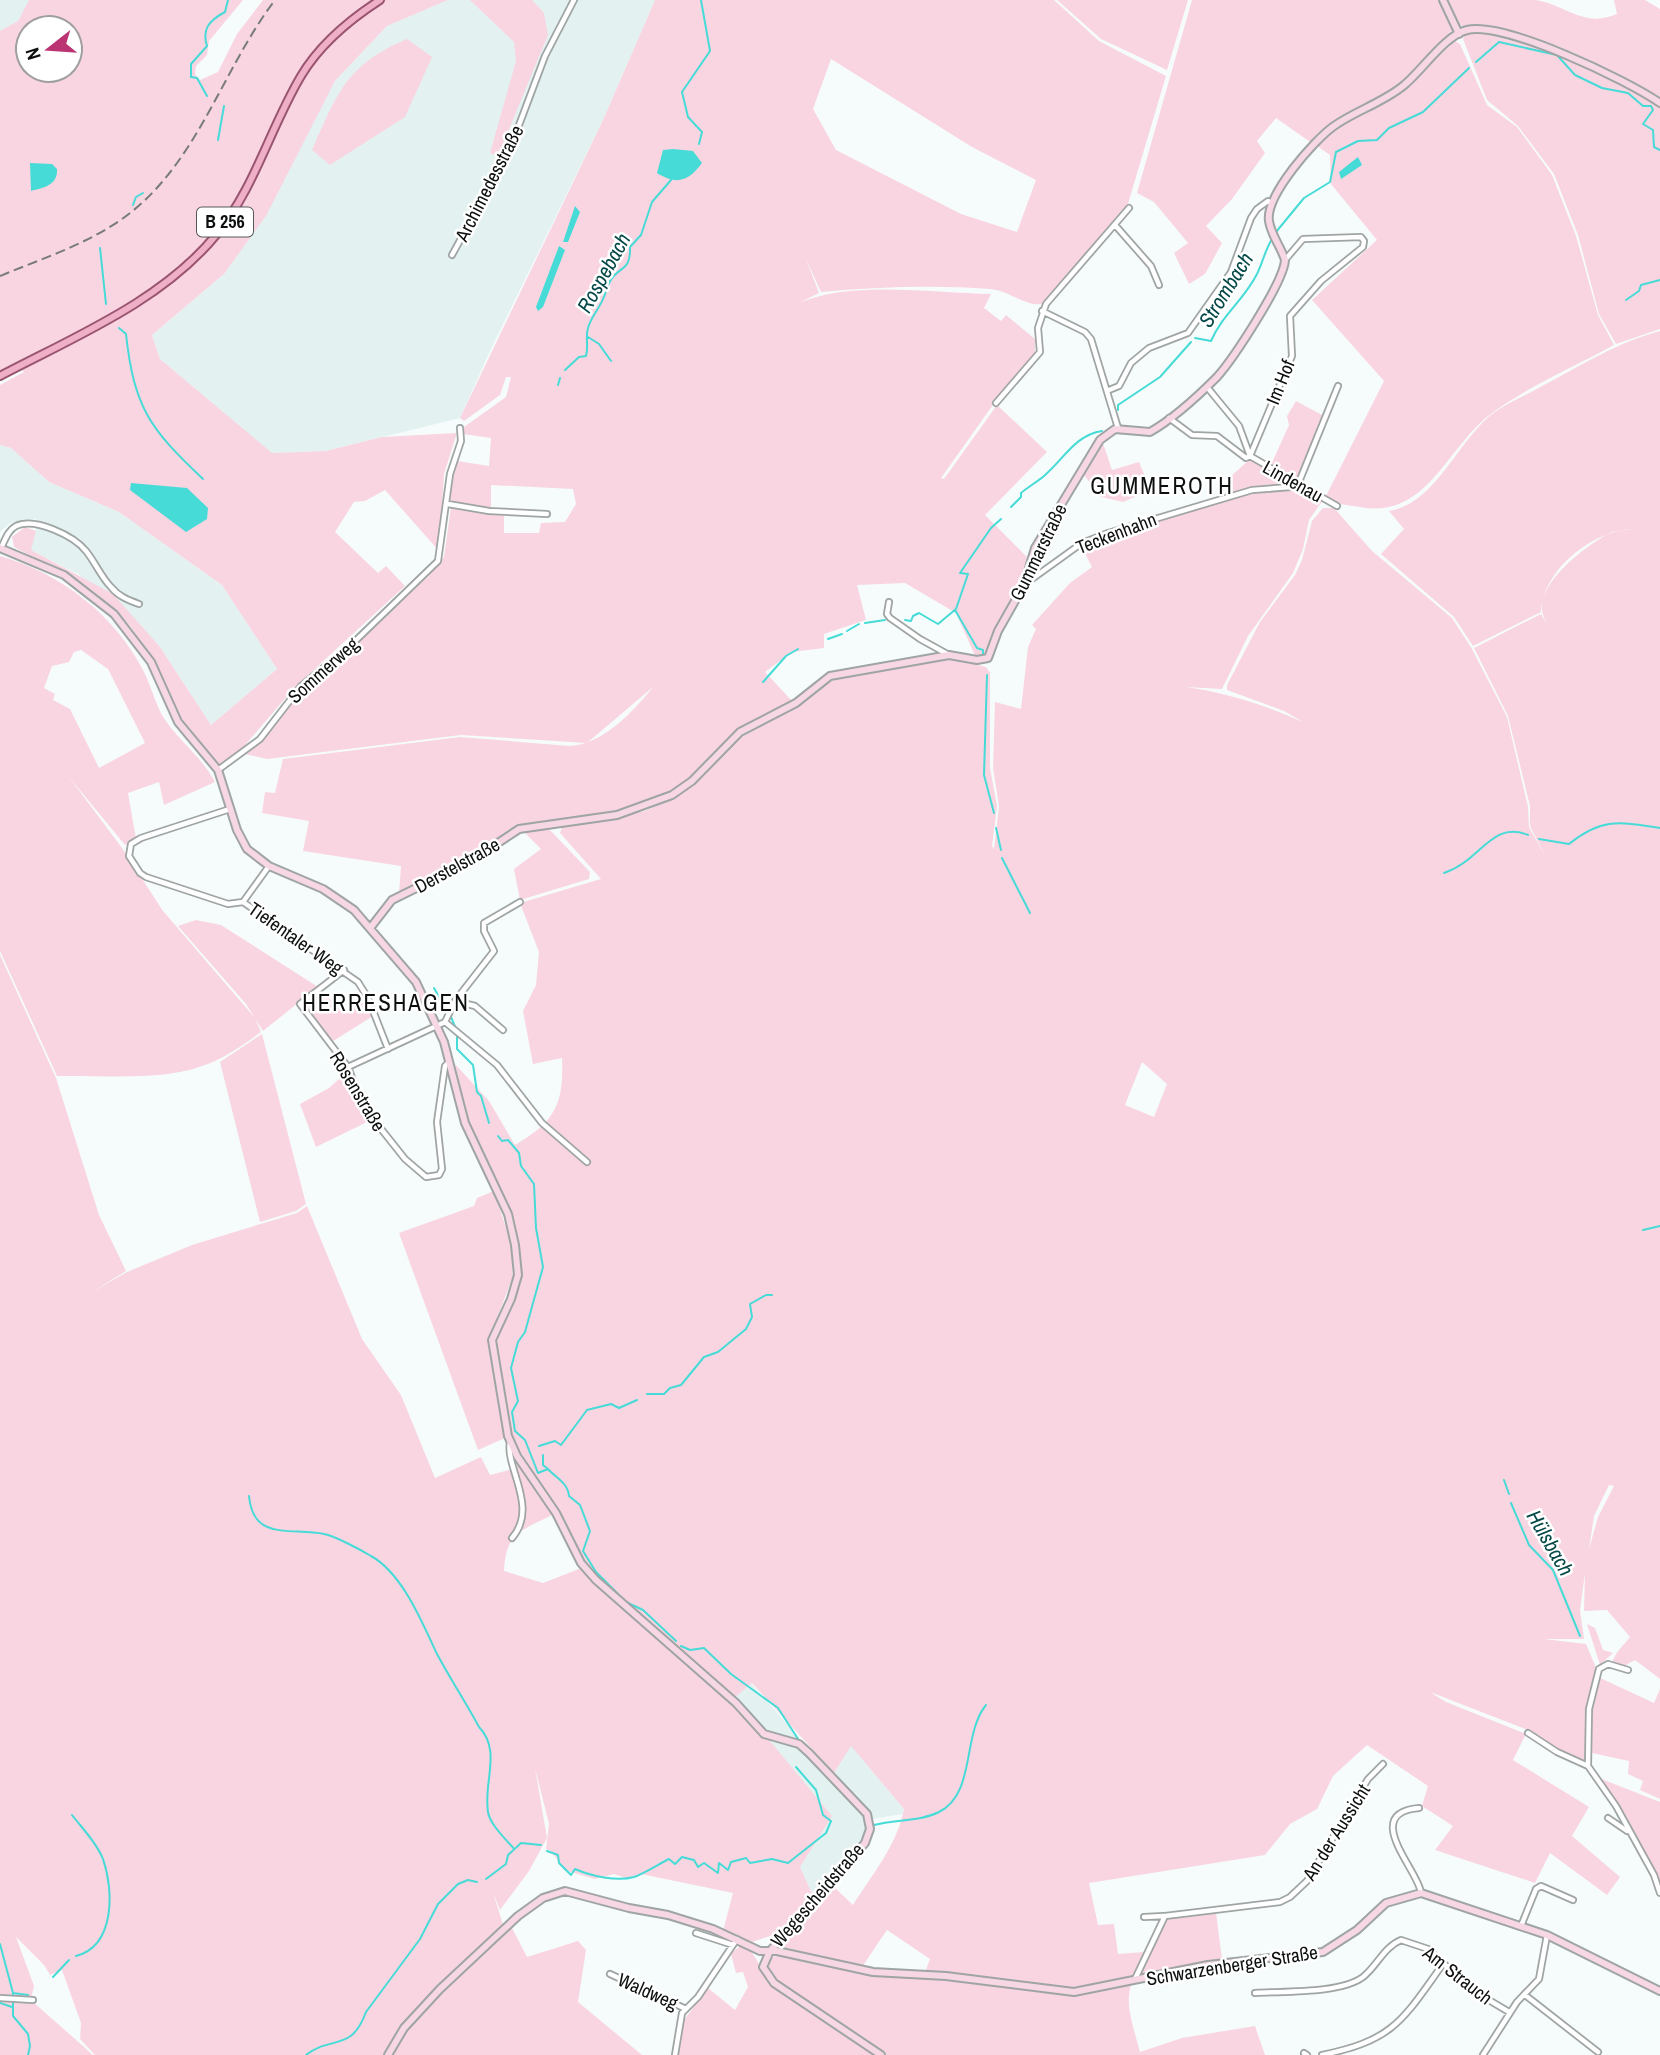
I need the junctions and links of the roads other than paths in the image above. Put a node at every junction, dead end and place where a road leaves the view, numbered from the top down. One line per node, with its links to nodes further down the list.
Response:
1 (380, 0): 13 (main road, B 256)
2 (574, 0): 9 (street, Archimedesstraße)
3 (1443, 0): 4 (main road)
4 (1459, 34): 5 (main road); 6 (main road)
5 (1660, 103)
6 (1272, 203): 10 (main road); 16 (street)
7 (1129, 208): 8 (street)
8 (1115, 225): 11 (street); 12 (street)
9 (452, 255)
10 (1285, 260): 14 (main road); 21 (street, Im Hof)
11 (1160, 285)
12 (1042, 311): 16 (street); 17 (street)
13 (0, 376)
14 (1206, 386): 18 (main road); 21 (street, Lindenau)
15 (1338, 386): 22 (street)
16 (1109, 390): 20 (street)
17 (996, 403)
18 (1169, 418): 20 (main road); 21 (street)
19 (460, 428): 23 (street)
20 (1118, 428): 27 (main road, Gummarstraße)
21 (1250, 456): 22 (street, Lindenau)
22 (1298, 482): 24 (street, Lindenau); 27 (street, Teckenhahn)
23 (447, 504): 25 (street); 32 (street, Sommerweg)
24 (1337, 506)
25 (547, 514)
26 (1, 548): 29 (street); 32 (main road)
27 (1024, 585): 30 (main road, Gummarstraße)
28 (889, 602): 30 (street)
29 (139, 604)
30 (949, 655): 31 (main road, Gummarstraße)
31 (830, 676): 37 (main road, Derstelstraße)
32 (218, 770): 33 (main road)
33 (231, 809): 34 (main road); 35 (street)
34 (269, 866): 35 (street, Tiefentaler Weg); 37 (main road)
35 (243, 902): 38 (street, Tiefentaler Weg)
36 (520, 902): 39 (street)
37 (372, 926): 41 (main road)
38 (344, 970): 43 (street, Tiefentaler Weg); 45 (street, Rosenstraße)
39 (455, 1001): 40 (street); 42 (street)
40 (445, 1022): 41 (street); 46 (street)
41 (437, 1026): 43 (street); 44 (main road)
42 (503, 1030)
43 (388, 1049): 45 (street)
44 (451, 1060): 45 (street, Rosenstraße); 47 (main road)
45 (348, 1068)
46 (587, 1162)
47 (510, 1442): 48 (street); 65 (main road, Wegescheidstraße)
48 (512, 1538)
49 (1628, 1671): 52 (street)
50 (1528, 1732): 52 (street)
51 (1383, 1764): 59 (street, An der Aussicht)
52 (1588, 1766): 55 (street)
53 (1419, 1808): 56 (street)
54 (1608, 1818): 55 (street)
55 (1628, 1831): 57 (street)
56 (1421, 1893): 61 (main road); 68 (main road, Schwarzenberger Straße)
57 (1660, 1893)
58 (1573, 1900): 61 (street)
59 (1165, 1916): 60 (street, An der Aussicht); 68 (street)
60 (1144, 1917)
61 (1521, 1926): 63 (main road)
62 (696, 1933): 64 (street)
63 (1547, 1935): 69 (main road); 71 (street)
64 (735, 1942): 65 (main road, Wegescheidstraße); 74 (street, Waldweg); 77 (main road, Wegescheidstraße)
65 (770, 1951): 68 (main road, Schwarzenberger Straße); 79 (main road)
66 (1443, 1964): 70 (street, Am Strauch); 75 (street, Am Strauch); 80 (street)
67 (610, 1974): 74 (street, Waldweg)
68 (1135, 1980)
69 (1660, 1991)
70 (1255, 1993)
71 (1525, 1995): 75 (street); 76 (street)
72 (0, 1998): 73 (street)
73 (33, 2000)
74 (686, 2009): 78 (street, Waldweg)
75 (1509, 2012): 81 (street)
76 (1598, 2052)
77 (388, 2055)
78 (675, 2055)
79 (881, 2055)
80 (1322, 2055)
81 (1483, 2055)

